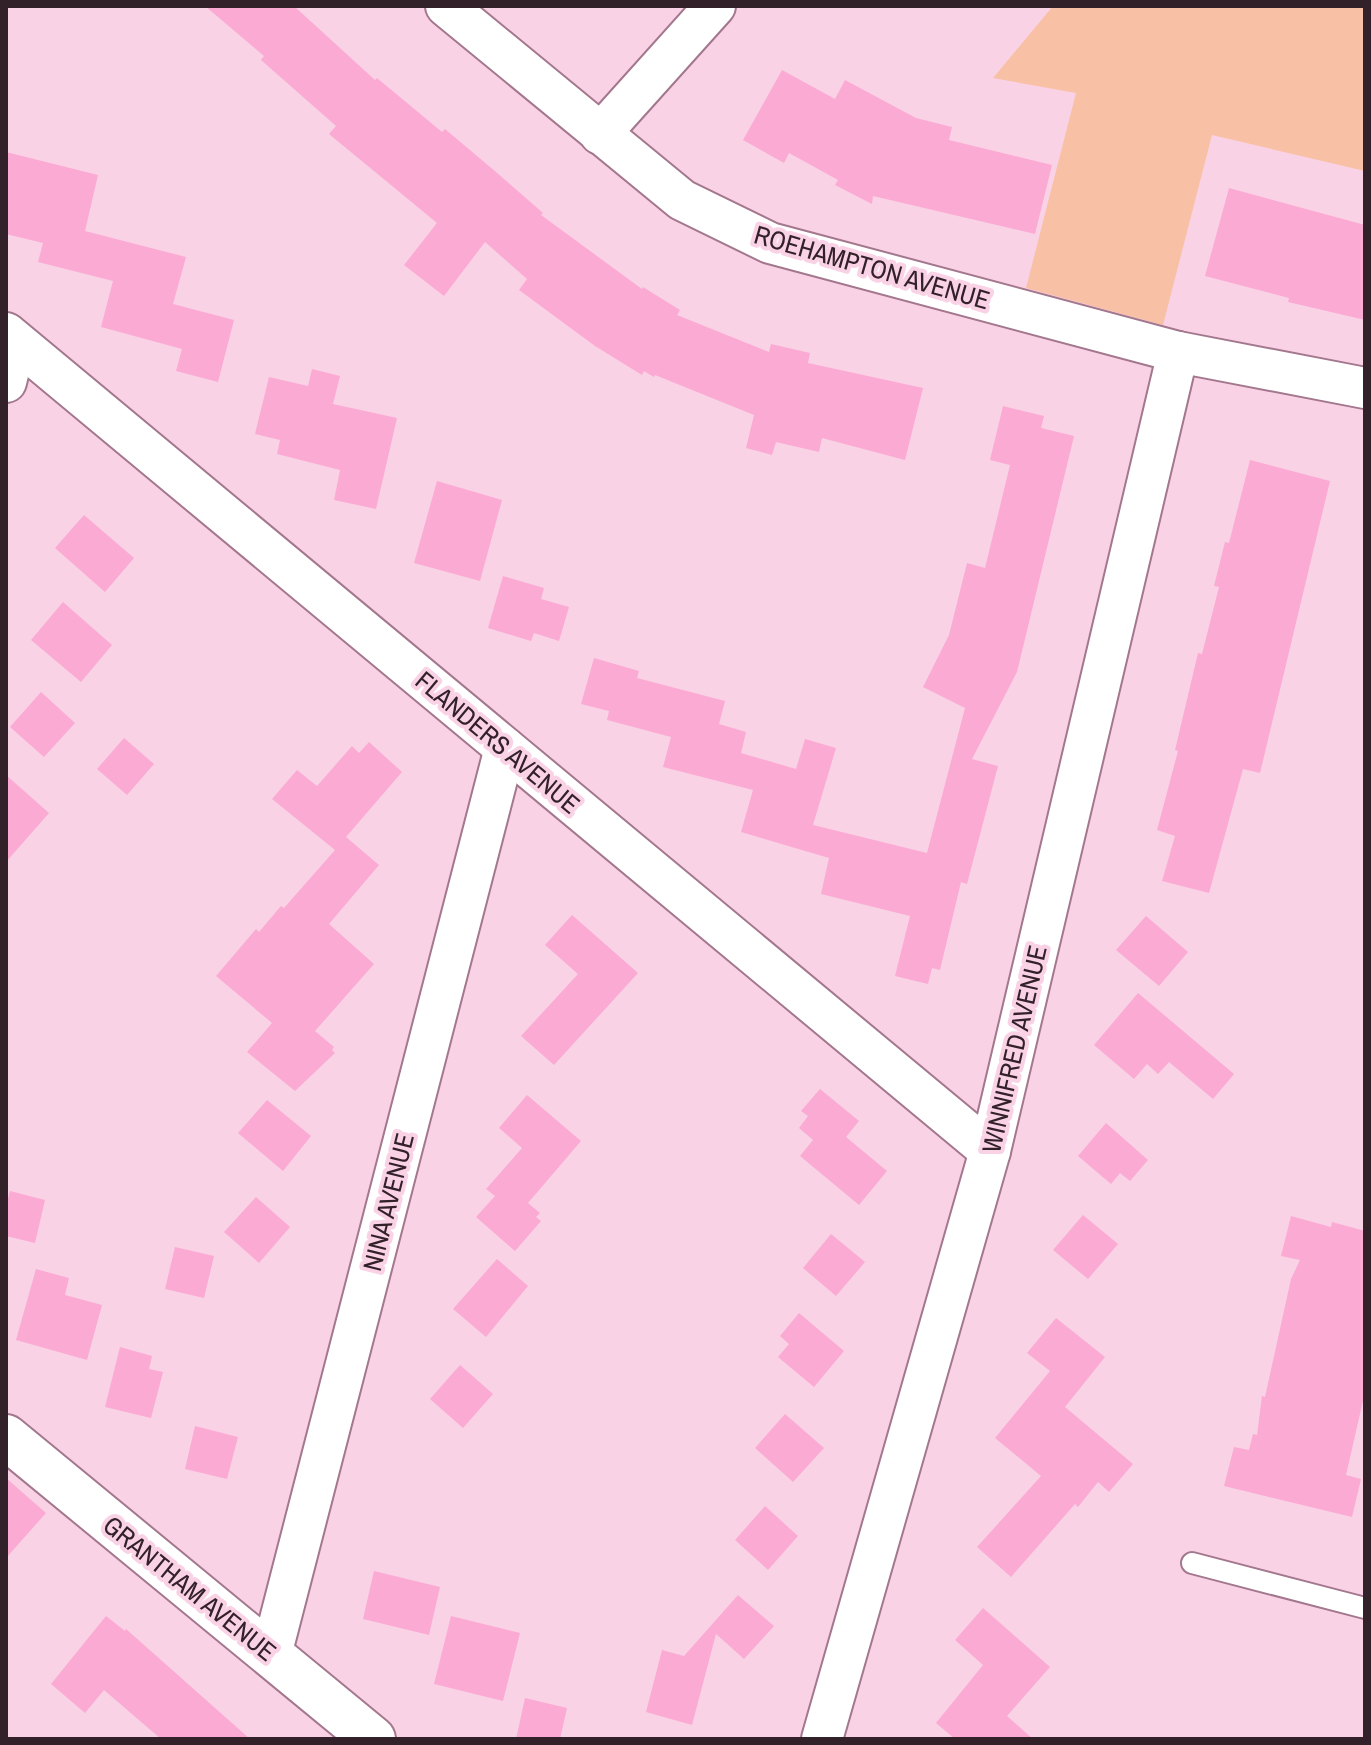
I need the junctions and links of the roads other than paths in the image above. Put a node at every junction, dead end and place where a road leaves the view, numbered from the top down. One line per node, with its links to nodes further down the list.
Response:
1 (446, 6): 3 (street, ROEHAMPTON AVENUE)
2 (715, 6): 3 (street)
3 (600, 134): 5 (street, ROEHAMPTON AVENUE)
4 (11, 338): 6 (street); 8 (street, FLANDERS AVENUE)
5 (1178, 352): 7 (street, ROEHAMPTON AVENUE); 9 (street, WINNIFRED AVENUE)
6 (6, 382)
7 (1365, 388)
8 (505, 748): 9 (street, FLANDERS AVENUE); 13 (street, NINA AVENUE)
9 (990, 1151): 15 (street, WINNIFRED AVENUE)
10 (6, 1437): 13 (street, GRANTHAM AVENUE)
11 (1192, 1563): 12 (lane)
12 (1365, 1608)
13 (271, 1655): 14 (street, GRANTHAM AVENUE)
14 (373, 1739)
15 (822, 1739)

